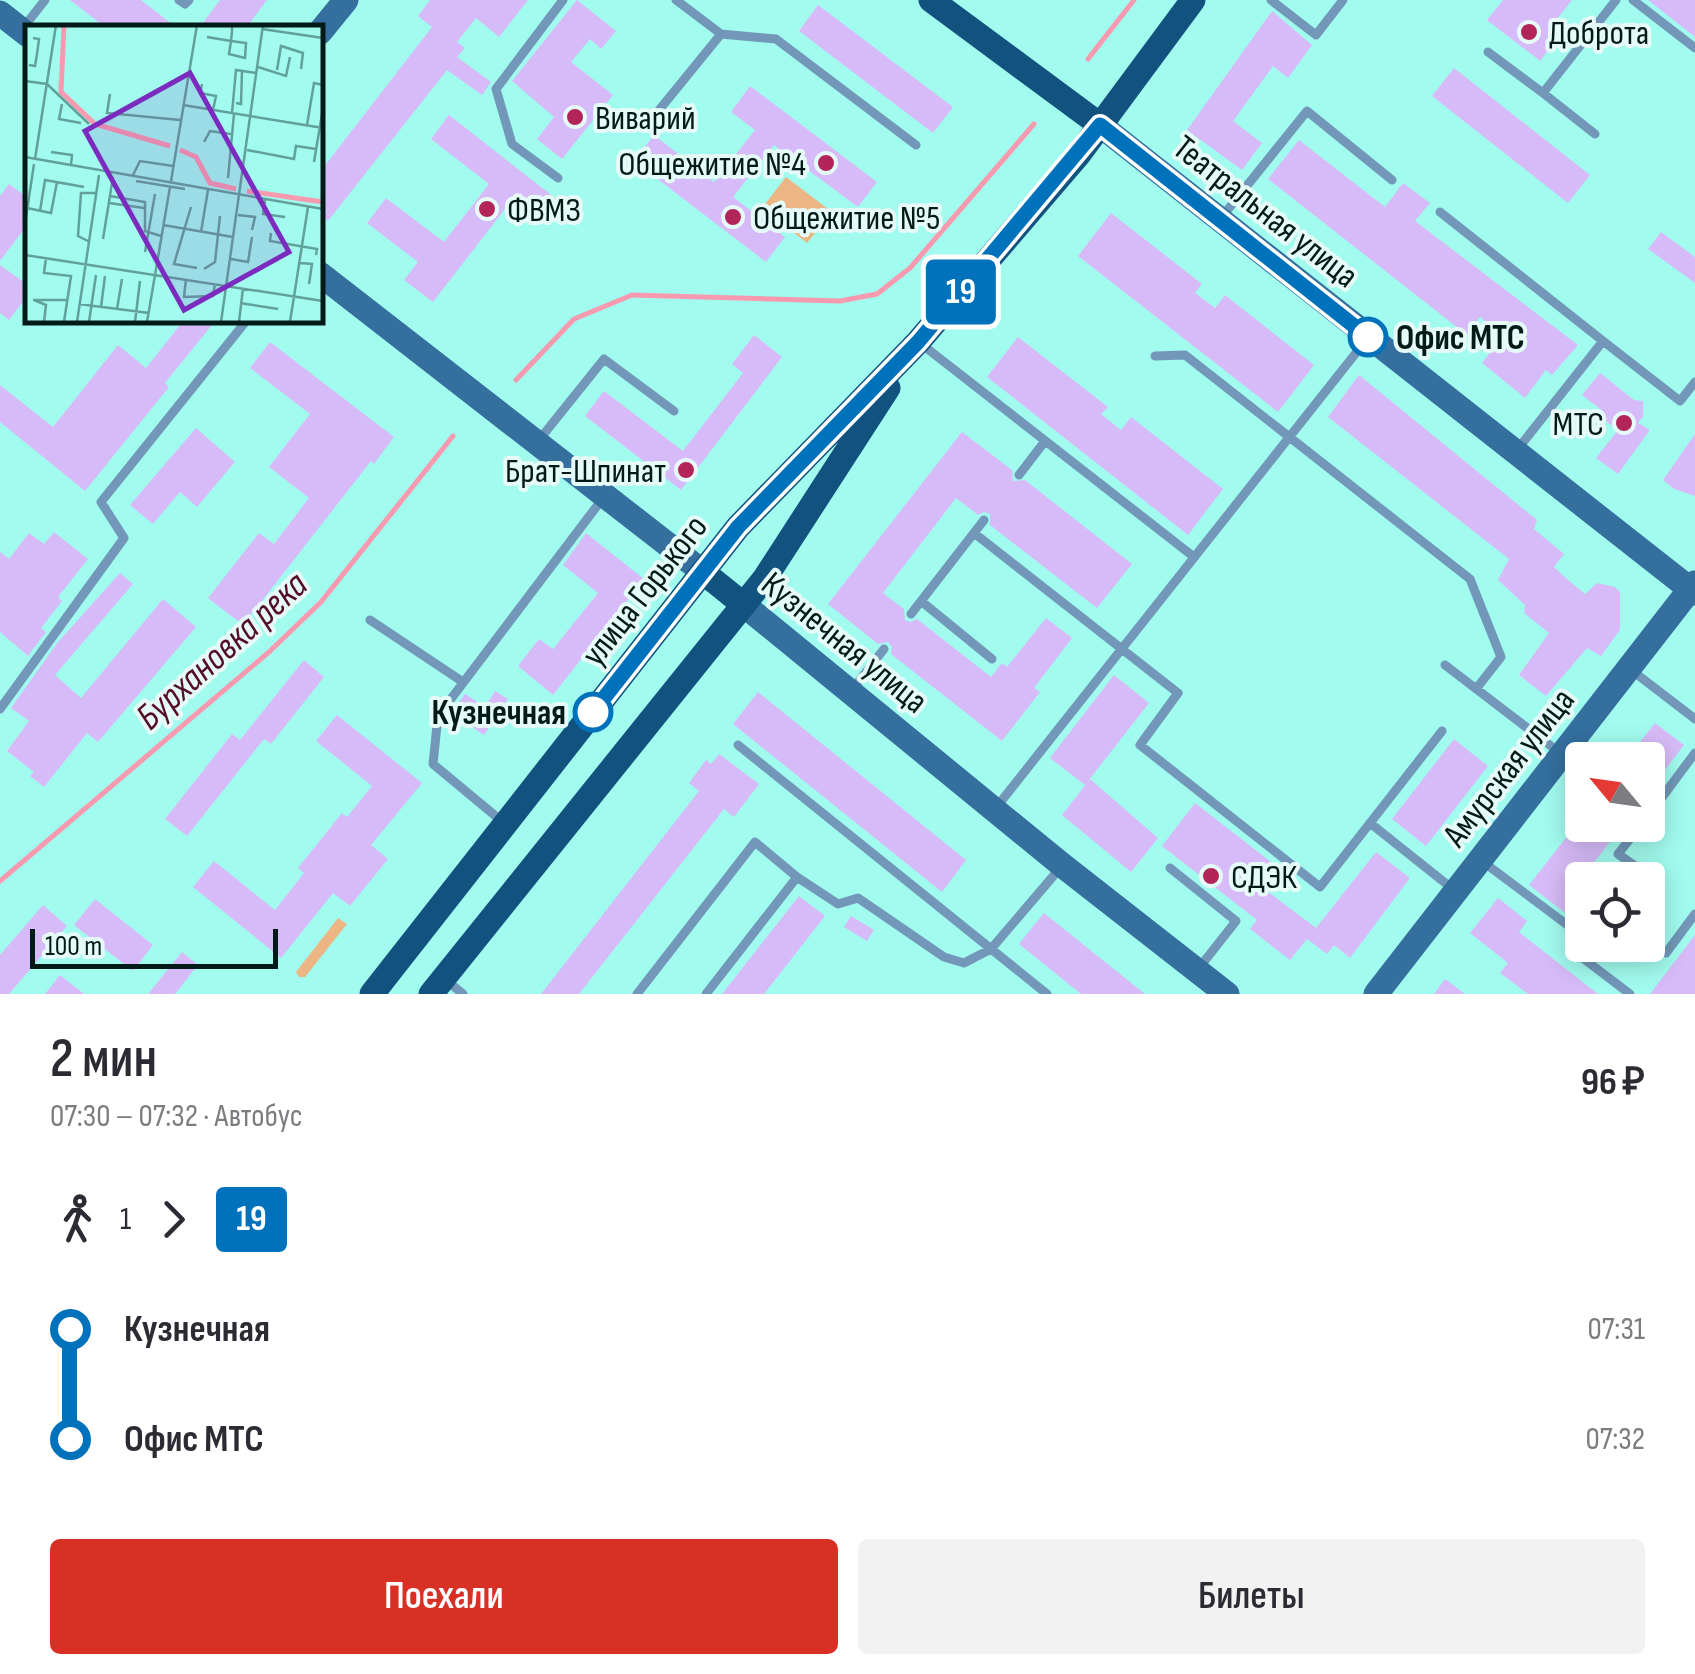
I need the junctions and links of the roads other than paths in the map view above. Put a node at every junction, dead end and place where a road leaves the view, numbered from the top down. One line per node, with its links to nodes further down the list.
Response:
1 (46, 0): 14 (lane)
2 (179, 0): 3 (lane)
3 (189, 0)
4 (346, 0): 15 (street)
5 (563, 0): 25 (lane)
6 (676, 0): 17 (lane)
7 (931, 0): 22 (main road, Театральная улица)
8 (1193, 0): 22 (main road, улица Горького)
9 (1271, 0): 10 (lane)
10 (1343, 0)
11 (1616, 0): 20 (lane)
12 (1633, 0): 18 (lane)
13 (0, 13): 16 (street)
14 (30, 25)
15 (322, 30)
16 (25, 33)
17 (721, 34): 21 (lane); 24 (lane)
18 (1695, 48)
19 (1488, 52): 20 (lane)
20 (1544, 92): 23 (lane)
21 (651, 120)
22 (1100, 125): 28 (street, Театральная улица); 33 (main road, улица Горького)
23 (1595, 134)
24 (916, 144)
25 (558, 178)
26 (1392, 180): 28 (lane)
27 (1440, 212): 32 (lane)
28 (1220, 220): 31 (street, Театральная улица)
29 (322, 276): 39 (street, Кузнечная улица)
30 (246, 322): 60 (lane)
31 (1368, 337): 37 (lane); 40 (street, Театральная улица)
32 (1604, 340): 35 (lane); 40 (lane)
33 (918, 342): 38 (lane); 46 (main road, улица Горького); 49 (main road, улица Горького)
34 (1155, 356): 37 (lane)
35 (1695, 382)
36 (674, 411): 39 (lane)
37 (1289, 437): 45 (lane); 58 (lane)
38 (1046, 441): 41 (lane); 45 (lane)
39 (537, 442): 42 (street, Кузнечная улица)
40 (1515, 452): 47 (street, Театральная улица)
41 (1019, 475)
42 (604, 496): 46 (street, Кузнечная улица); 57 (lane)
43 (984, 520): 44 (lane)
44 (974, 533): 48 (lane); 52 (lane)
45 (1194, 557): 52 (lane)
46 (703, 572): 49 (main road, Кузнечная улица); 69 (main road, улица Горького)
47 (1693, 589): 56 (street, Амурская улица)
48 (921, 601): 50 (lane); 54 (lane)
49 (744, 606): 59 (street, Кузнечная улица); 83 (main road, улица Горького)
50 (911, 614)
51 (370, 620): 57 (lane)
52 (1122, 648): 67 (lane); 68 (lane)
53 (884, 649): 59 (lane)
54 (992, 659)
55 (1445, 666): 58 (lane)
56 (1629, 668): 61 (lane); 65 (street, Амурская улица)
57 (463, 682): 69 (lane)
58 (1476, 690): 65 (lane)
59 (850, 692): 67 (street, Кузнечная улица)
60 (0, 709)
61 (1695, 719)
62 (1442, 731): 68 (lane)
63 (738, 745): 79 (lane)
64 (1695, 754): 66 (lane)
65 (1562, 755): 71 (street, Амурская улица)
66 (1665, 794)
67 (994, 810): 73 (street, Кузнечная улица)
68 (1370, 823): 76 (lane)
69 (506, 824): 84 (main road, улица Горького)
70 (1628, 842): 72 (lane)
71 (1480, 859): 76 (street, Амурская улица); 78 (lane)
72 (1629, 862)
73 (1062, 865): 79 (lane); 82 (street, Кузнечная улица)
74 (1170, 868): 82 (lane)
75 (797, 877): 79 (lane); 85 (lane); 86 (lane)
76 (1456, 891): 89 (street, Амурская улица)
77 (1695, 914): 80 (lane)
78 (1565, 923)
79 (991, 949): 87 (lane)
80 (1666, 952)
81 (1588, 962): 90 (lane)
82 (1197, 970): 88 (street, Кузнечная улица)
83 (446, 989)
84 (372, 994)
85 (636, 994)
86 (706, 994)
87 (1047, 994)
88 (1228, 994)
89 (1376, 994)
90 (1630, 994)

